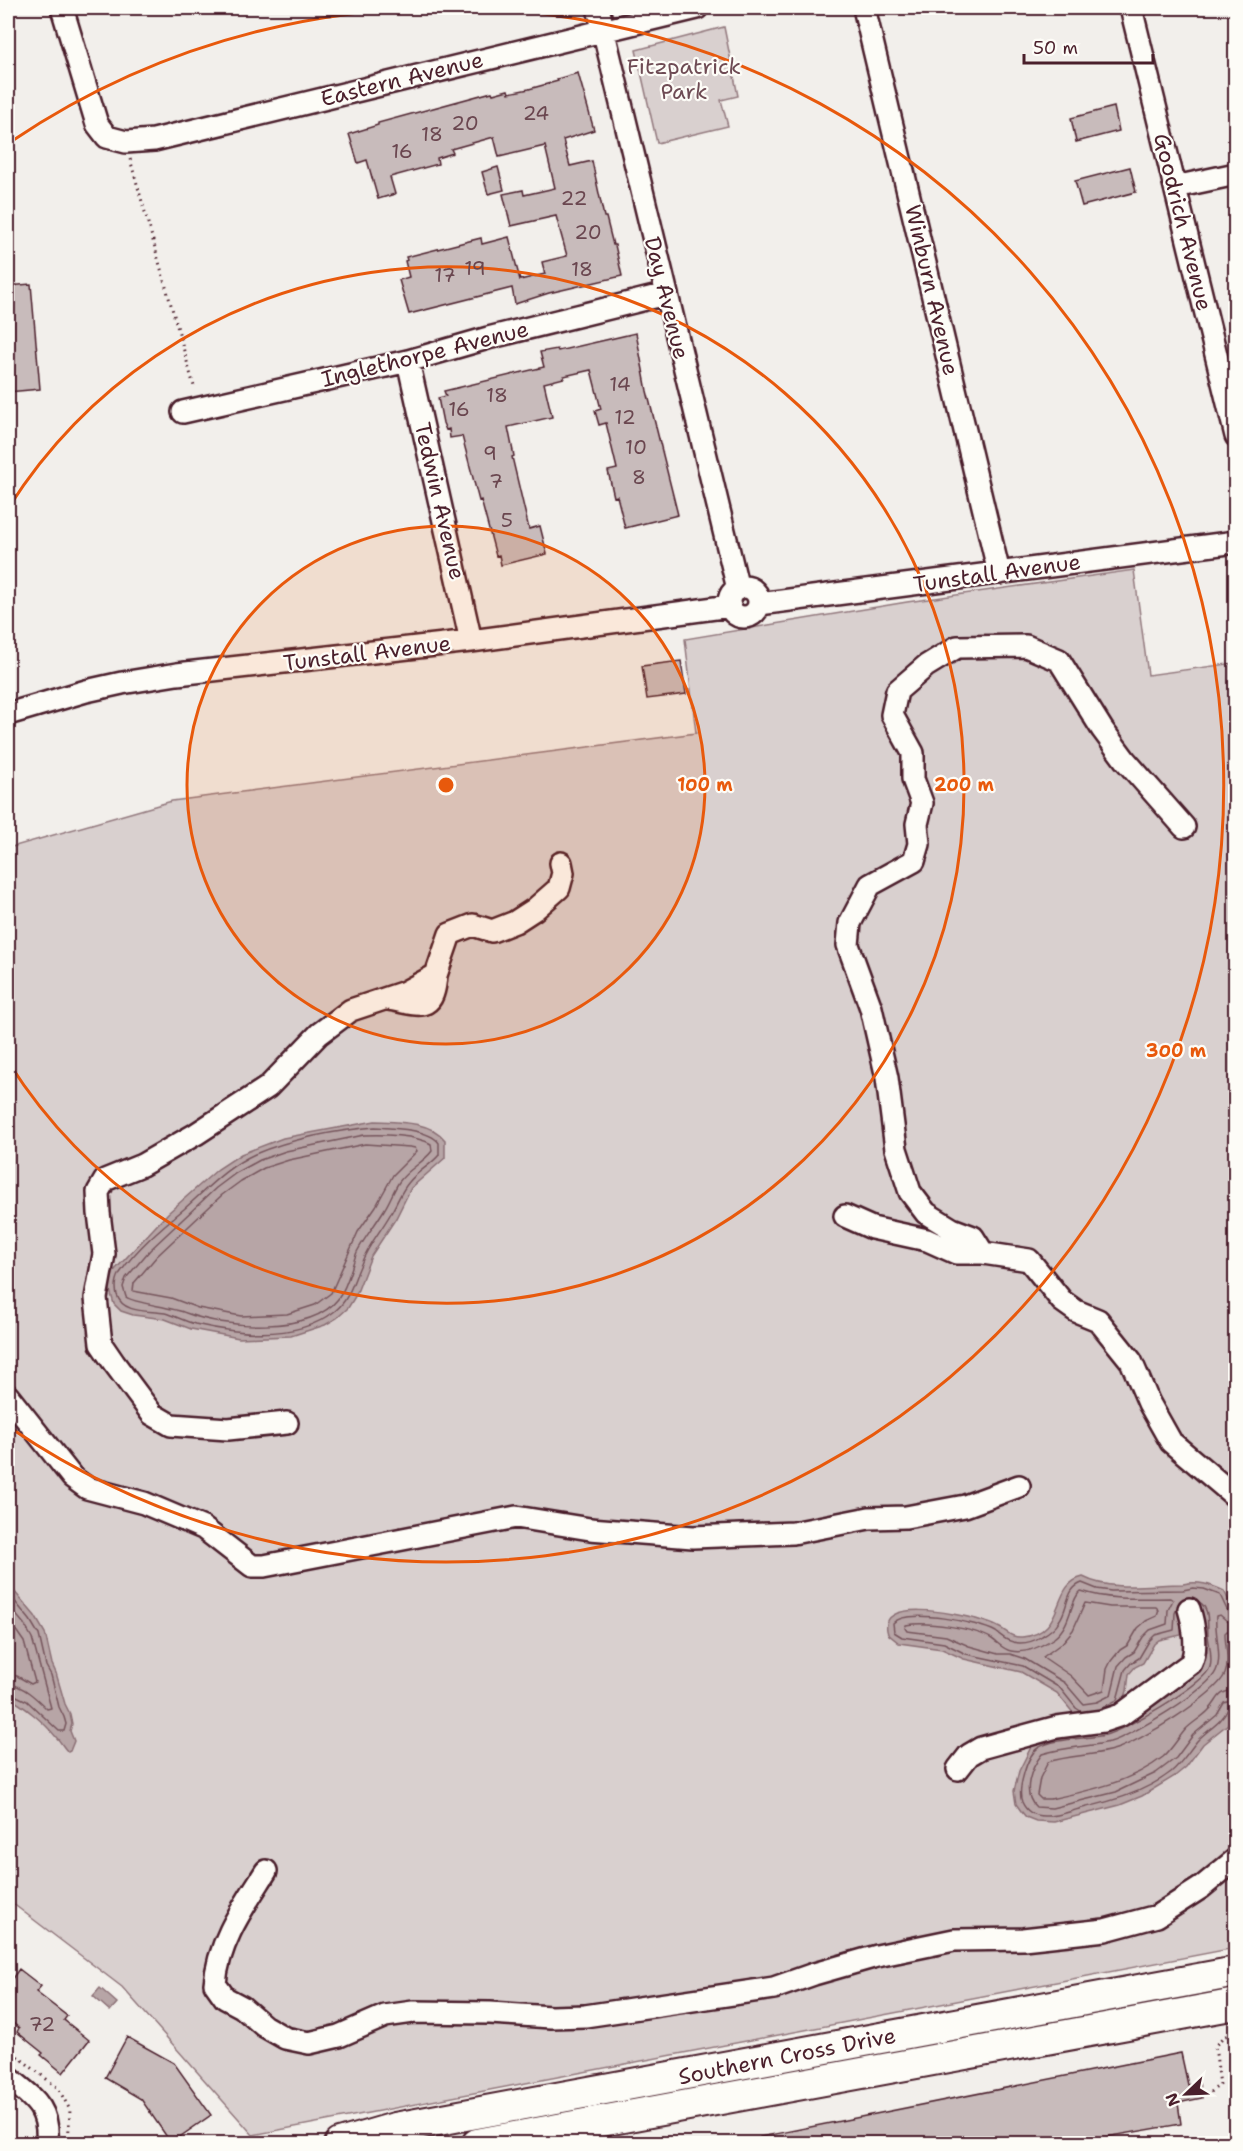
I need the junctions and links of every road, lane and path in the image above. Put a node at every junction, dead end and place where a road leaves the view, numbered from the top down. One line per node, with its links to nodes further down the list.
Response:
1 (62, 8): 7 (street)
2 (598, 8): 6 (street, Day Avenue)
3 (697, 8): 6 (street, Eastern Avenue)
4 (864, 8): 16 (street, Winburn Avenue)
5 (1131, 8): 9 (street, Goodrich Avenue)
6 (603, 30): 7 (street, Eastern Avenue); 10 (street, Day Avenue)
7 (116, 140): 12 (path)
8 (1236, 174): 9 (street)
9 (1175, 187): 14 (street, Goodrich Avenue)
10 (666, 294): 11 (street, Inglethorpe Avenue); 17 (street, Day Avenue)
11 (408, 361): 13 (street, Inglethorpe Avenue); 18 (street, Tedwin Avenue)
12 (192, 381)
13 (183, 412)
14 (1236, 436)
15 (1236, 542): 16 (street, Tunstall Avenue)
16 (999, 573): 17 (street, Tunstall Avenue)
17 (734, 598): 18 (street, Tunstall Avenue)
18 (471, 641): 19 (street, Tunstall Avenue)
19 (8, 714)
20 (1184, 827): 23 (street)
21 (561, 863): 25 (street)
22 (845, 1216): 23 (street)
23 (983, 1253): 27 (street)
24 (8, 1396): 26 (street)
25 (287, 1423)
26 (1018, 1486)
27 (1236, 1497)
28 (1189, 1609): 29 (street)
29 (958, 1769)
30 (1236, 1859): 31 (street)
31 (266, 1871)
32 (1236, 1972): 38 (highway, Southern Cross Drive)
33 (1236, 2004): 39 (highway, Southern Cross Drive)
34 (1236, 2032): 36 (path)
35 (8, 2077): 37 (street)
36 (1210, 2092)
37 (47, 2144)
38 (339, 2144)
39 (477, 2144)

